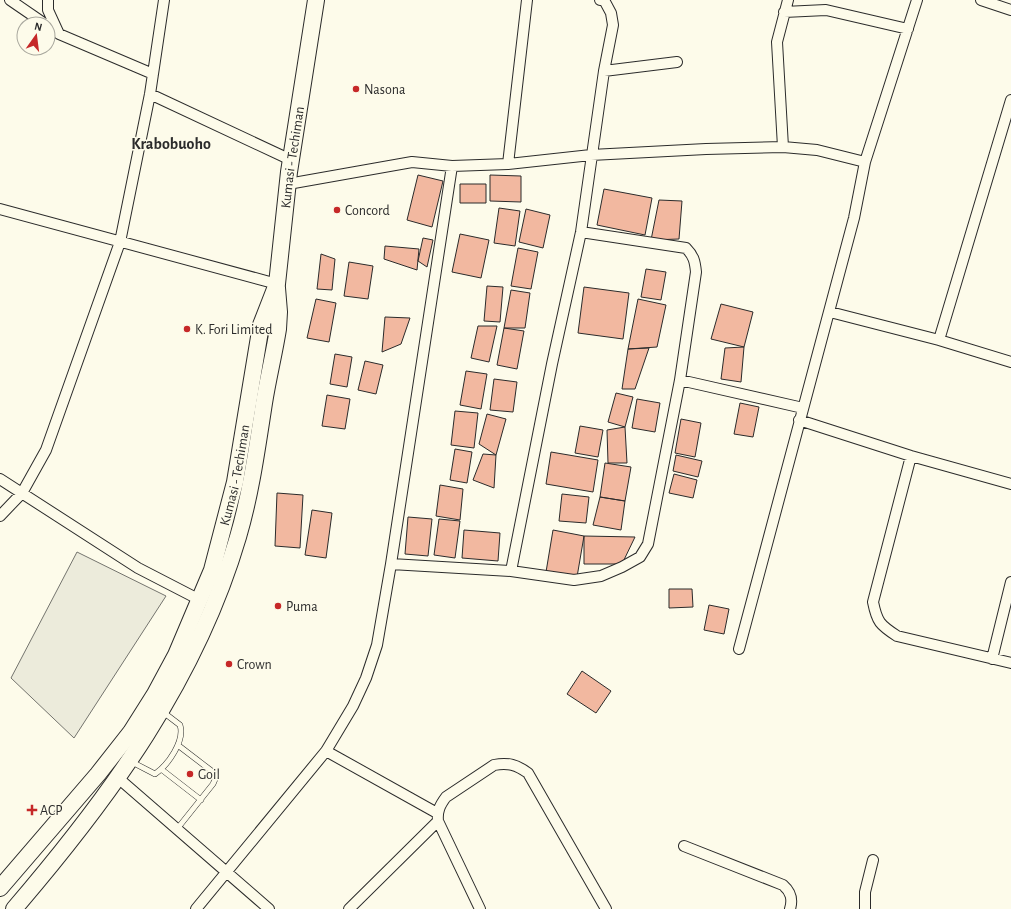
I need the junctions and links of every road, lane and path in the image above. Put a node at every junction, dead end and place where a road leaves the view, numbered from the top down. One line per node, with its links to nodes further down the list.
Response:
1 (10, 0): 12 (street)
2 (48, 0): 15 (street)
3 (164, 0): 18 (street)
4 (316, 0): 23 (highway, Kumasi - Techiman)
5 (527, 0): 25 (street)
6 (600, 0): 17 (street)
7 (788, 0): 11 (street)
8 (917, 0): 13 (street)
9 (981, 0): 10 (street)
10 (1011, 10)
11 (784, 12): 13 (street); 21 (street)
12 (33, 16)
13 (908, 29): 24 (street)
14 (56, 32): 15 (street)
15 (59, 34): 18 (street)
16 (677, 62): 17 (street)
17 (604, 70): 22 (street)
18 (153, 74): 19 (street)
19 (150, 94): 23 (street); 30 (street)
20 (1011, 100): 33 (street)
21 (783, 147): 22 (street); 24 (street)
22 (591, 155): 25 (street); 29 (street)
23 (291, 160): 27 (highway, Kumasi - Techiman)
24 (866, 162): 32 (street)
25 (508, 164): 26 (street)
26 (452, 166): 27 (street); 43 (street)
27 (288, 184): 31 (highway, Kumasi - Techiman)
28 (0, 209): 30 (street)
29 (581, 232): 35 (street); 44 (street)
30 (120, 242): 31 (street); 41 (street)
31 (277, 284): 46 (highway, Kumasi - Techiman); 50 (highway)
32 (830, 312): 33 (street); 36 (street)
33 (939, 340): 34 (street)
34 (1011, 362)
35 (680, 380): 36 (street); 44 (street)
36 (803, 408): 37 (street)
37 (800, 420): 38 (street); 47 (street)
38 (911, 456): 40 (street); 48 (street)
39 (0, 479): 41 (street)
40 (1011, 484)
41 (22, 493): 42 (street); 46 (street)
42 (0, 516)
43 (392, 564): 44 (street); 52 (street)
44 (511, 571)
45 (1011, 582): 48 (street)
46 (200, 600): 62 (highway, Kumasi - Techiman)
47 (739, 649)
48 (992, 659): 49 (street)
49 (1011, 663)
50 (162, 711): 51 (lane); 53 (highway)
51 (179, 746): 54 (lane); 56 (lane)
52 (326, 751): 57 (street); 61 (street)
53 (129, 760): 54 (lane); 55 (highway)
54 (161, 769): 56 (lane)
55 (117, 777): 58 (street); 63 (highway)
56 (201, 800): 58 (lane)
57 (437, 817): 66 (street); 67 (street); 68 (street)
58 (178, 829): 61 (street)
59 (684, 846): 69 (street)
60 (873, 860): 70 (street)
61 (227, 872): 64 (street); 65 (street)
62 (0, 888)
63 (14, 909)
64 (196, 909)
65 (268, 909)
66 (349, 909)
67 (480, 909)
68 (606, 909)
69 (790, 909)
70 (865, 909)

